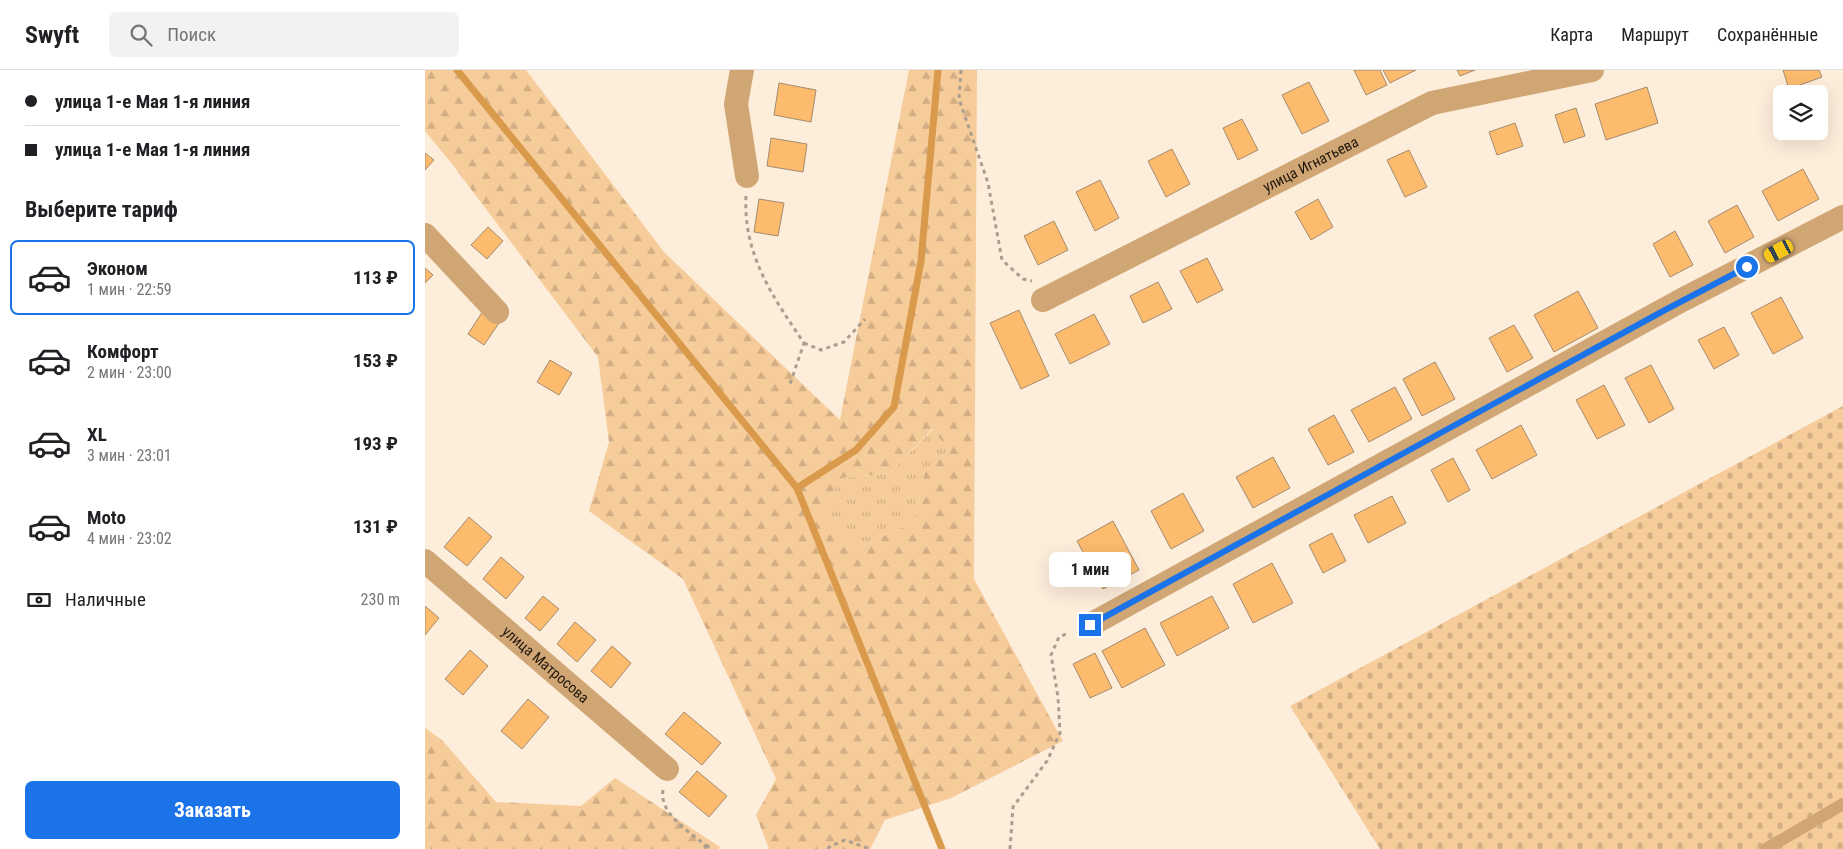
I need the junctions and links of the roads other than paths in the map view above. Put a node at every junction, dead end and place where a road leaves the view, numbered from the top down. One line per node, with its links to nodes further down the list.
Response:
1 (742, 70): 3 (street)
2 (1592, 70): 6 (street, улица Игнатьева)
3 (747, 176)
4 (1843, 218): 9 (street)
5 (425, 235): 7 (street)
6 (1043, 300)
7 (497, 312)
8 (425, 561): 10 (street, улица Матросова)
9 (1090, 625)
10 (667, 769)
11 (1843, 804): 12 (lane)
12 (1766, 849)

